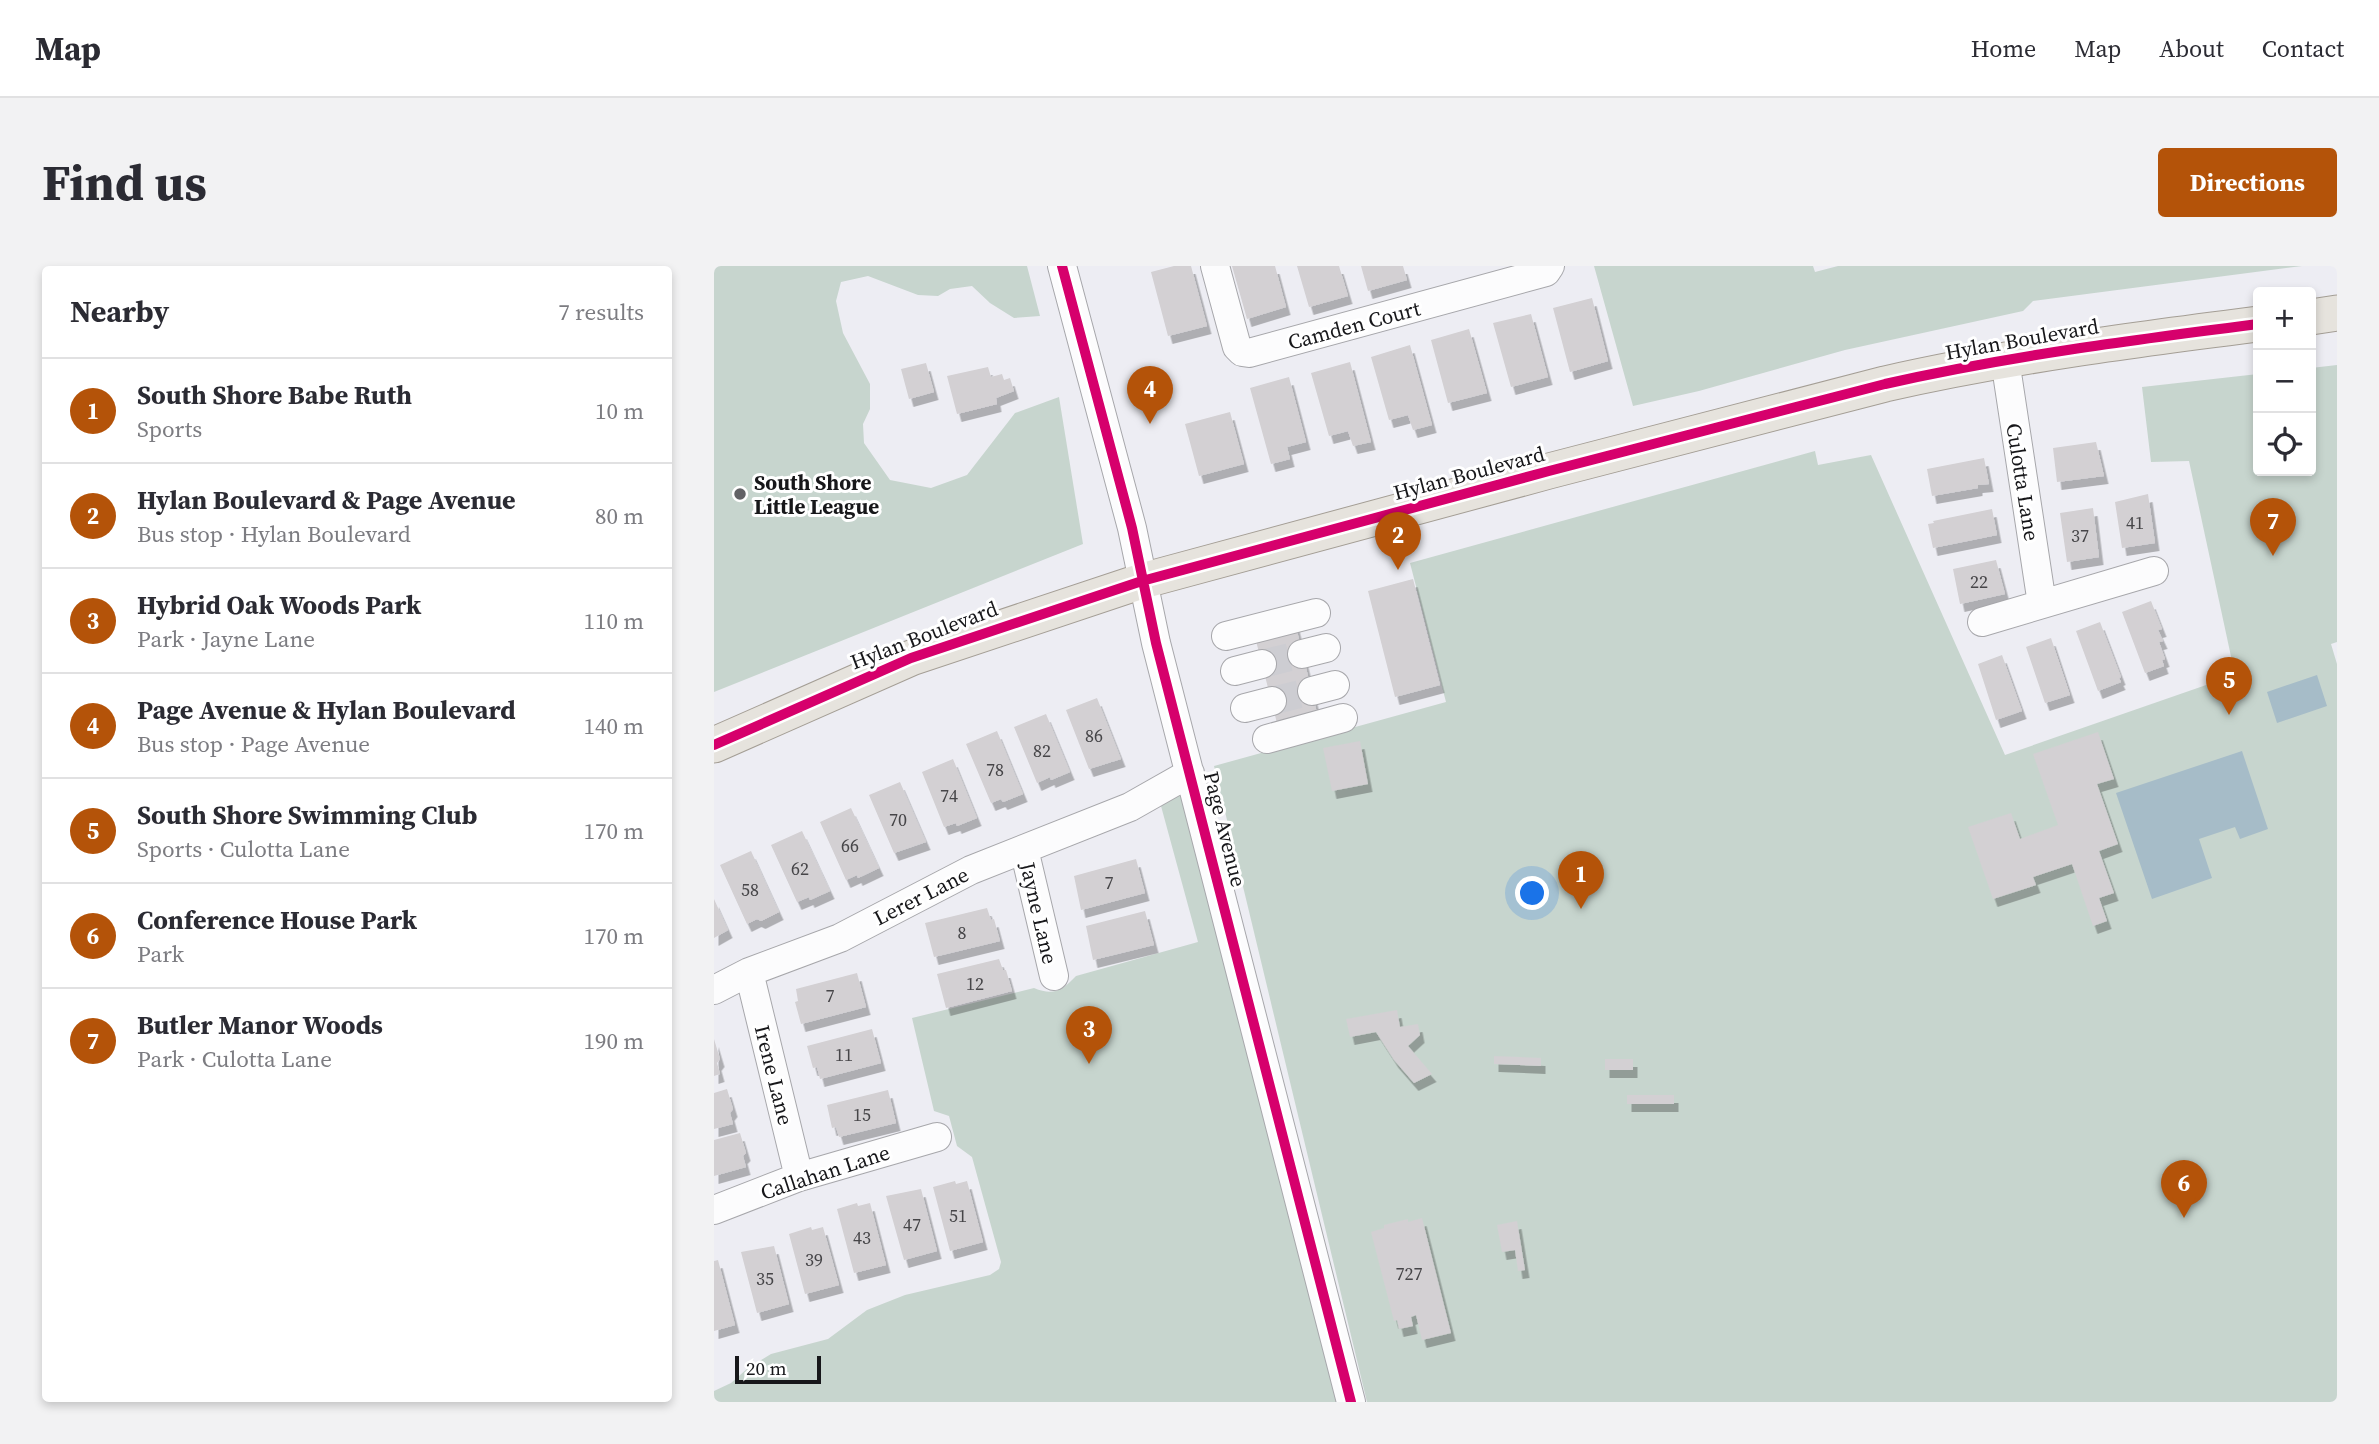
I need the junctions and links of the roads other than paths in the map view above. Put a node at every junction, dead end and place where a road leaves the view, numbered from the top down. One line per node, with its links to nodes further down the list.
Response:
1 (1062, 266): 9 (street, Page Avenue)
2 (1215, 266): 3 (street, Camden Court)
3 (1550, 266)
4 (2337, 313): 5 (main road)
5 (2316, 316)
6 (2253, 325): 7 (main road, Hylan Boulevard)
7 (2005, 360): 9 (main road, Hylan Boulevard); 10 (street, Culotta Lane)
8 (2154, 571): 10 (street)
9 (1142, 581): 20 (main road, Hylan Boulevard); 21 (street, Page Avenue)
10 (2042, 604): 12 (street)
11 (1317, 613): 13 (street)
12 (1982, 622)
13 (1226, 636)
14 (1262, 664): 15 (street)
15 (1235, 671)
16 (1272, 701): 17 (street)
17 (1245, 708)
18 (1343, 718): 19 (street)
19 (1268, 739)
20 (714, 745)
21 (1190, 773): 22 (street, Lerer Lane); 29 (street, Page Avenue)
22 (1024, 849): 23 (street, Lerer Lane); 24 (street, Jayne Lane)
23 (750, 972): 25 (street, Lerer Lane); 27 (street, Irene Lane)
24 (1054, 976)
25 (714, 990)
26 (937, 1137): 27 (street, Callahan Lane)
27 (799, 1177): 28 (street, Callahan Lane)
28 (714, 1210)
29 (1351, 1402)

